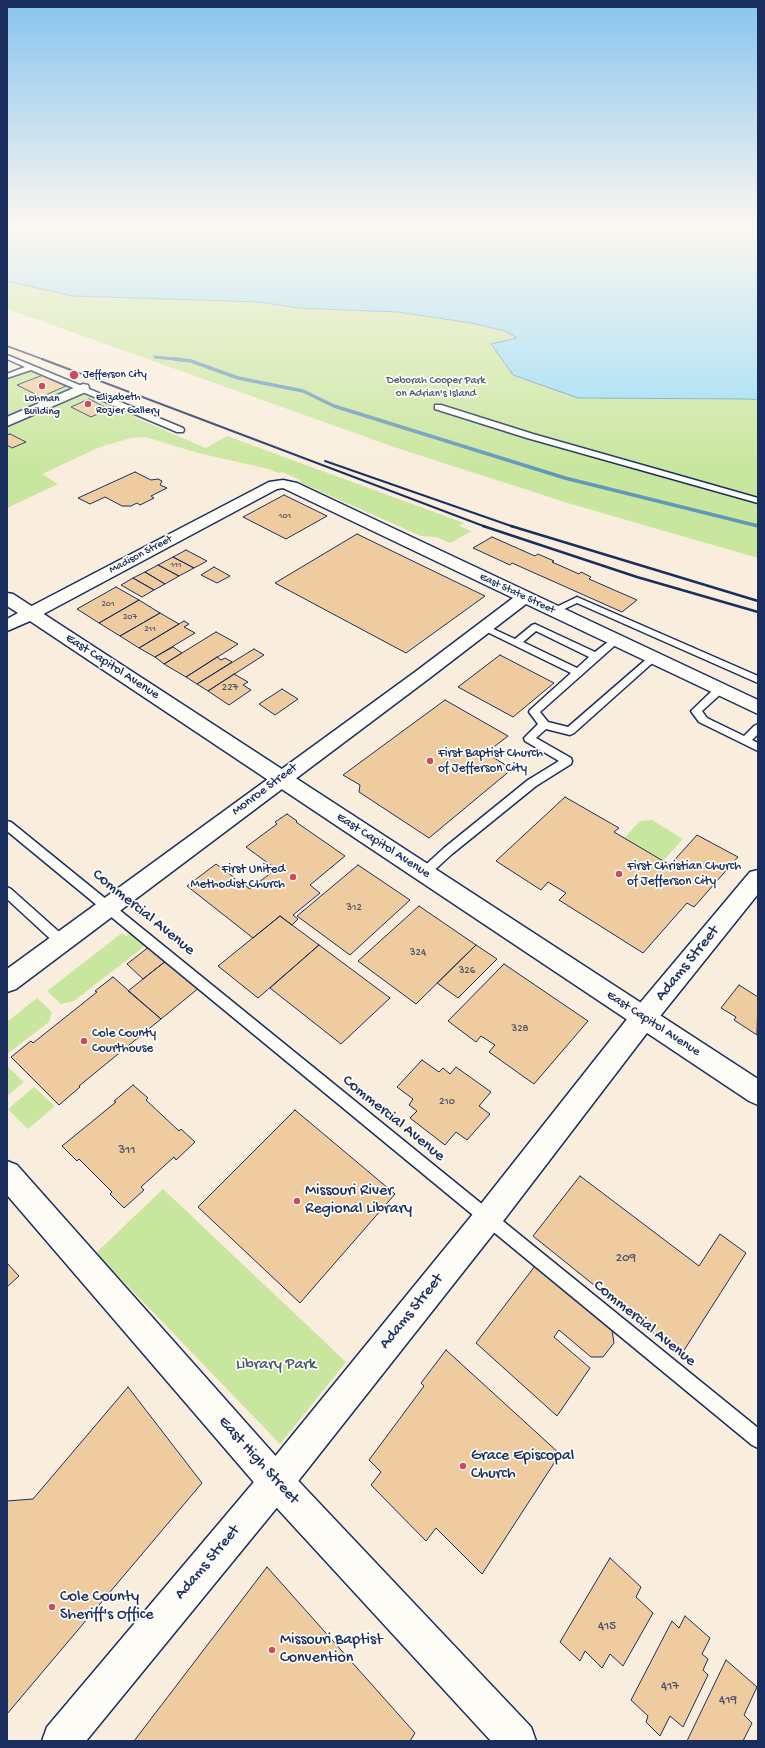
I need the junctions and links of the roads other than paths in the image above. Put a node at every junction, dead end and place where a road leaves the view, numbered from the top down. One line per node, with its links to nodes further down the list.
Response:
1 (7, 357): 2 (lane)
2 (32, 366): 3 (lane); 4 (lane)
3 (7, 376)
4 (84, 388): 6 (street); 7 (lane)
5 (438, 407): 9 (lane)
6 (7, 422)
7 (180, 430)
8 (274, 485): 10 (street, East State Street); 13 (street, Madison Street)
9 (758, 501)
10 (524, 597): 12 (street, East State Street); 15 (street, Monroe Street)
11 (7, 598): 13 (street, East Capitol Avenue)
12 (553, 611): 16 (street, East State Street); 21 (lane)
13 (30, 614): 14 (street, Madison Street); 28 (street, East Capitol Avenue)
14 (7, 626)
15 (484, 628): 17 (lane); 28 (street, Monroe Street)
16 (616, 640): 18 (lane); 19 (street, East State Street)
17 (516, 643): 18 (lane); 20 (lane)
18 (596, 656): 20 (lane)
19 (653, 658): 22 (street, East State Street); 24 (lane)
20 (578, 672): 24 (lane)
21 (758, 680)
22 (719, 690): 23 (street, East State Street); 26 (lane)
23 (758, 708)
24 (544, 725): 30 (lane)
25 (758, 728): 26 (lane)
26 (745, 741): 27 (lane)
27 (758, 747)
28 (280, 779): 30 (street, East Capitol Avenue); 33 (street, Monroe Street)
29 (7, 825): 33 (lane, Commercial Avenue)
30 (424, 873): 36 (street, East Capitol Avenue)
31 (758, 878): 36 (street, Adams Street)
32 (7, 892): 34 (lane)
33 (108, 908): 34 (street, Monroe Street); 39 (lane, Commercial Avenue)
34 (62, 942): 35 (street, Monroe Street)
35 (7, 982)
36 (644, 1017): 37 (street, East Capitol Avenue); 39 (street, Adams Street)
37 (758, 1093)
38 (7, 1174): 41 (street, East High Street)
39 (487, 1219): 40 (lane, Commercial Avenue); 41 (street, Adams Street)
40 (758, 1439)
41 (276, 1482): 42 (street, Adams Street); 43 (street, East High Street)
42 (61, 1741)
43 (517, 1741)

